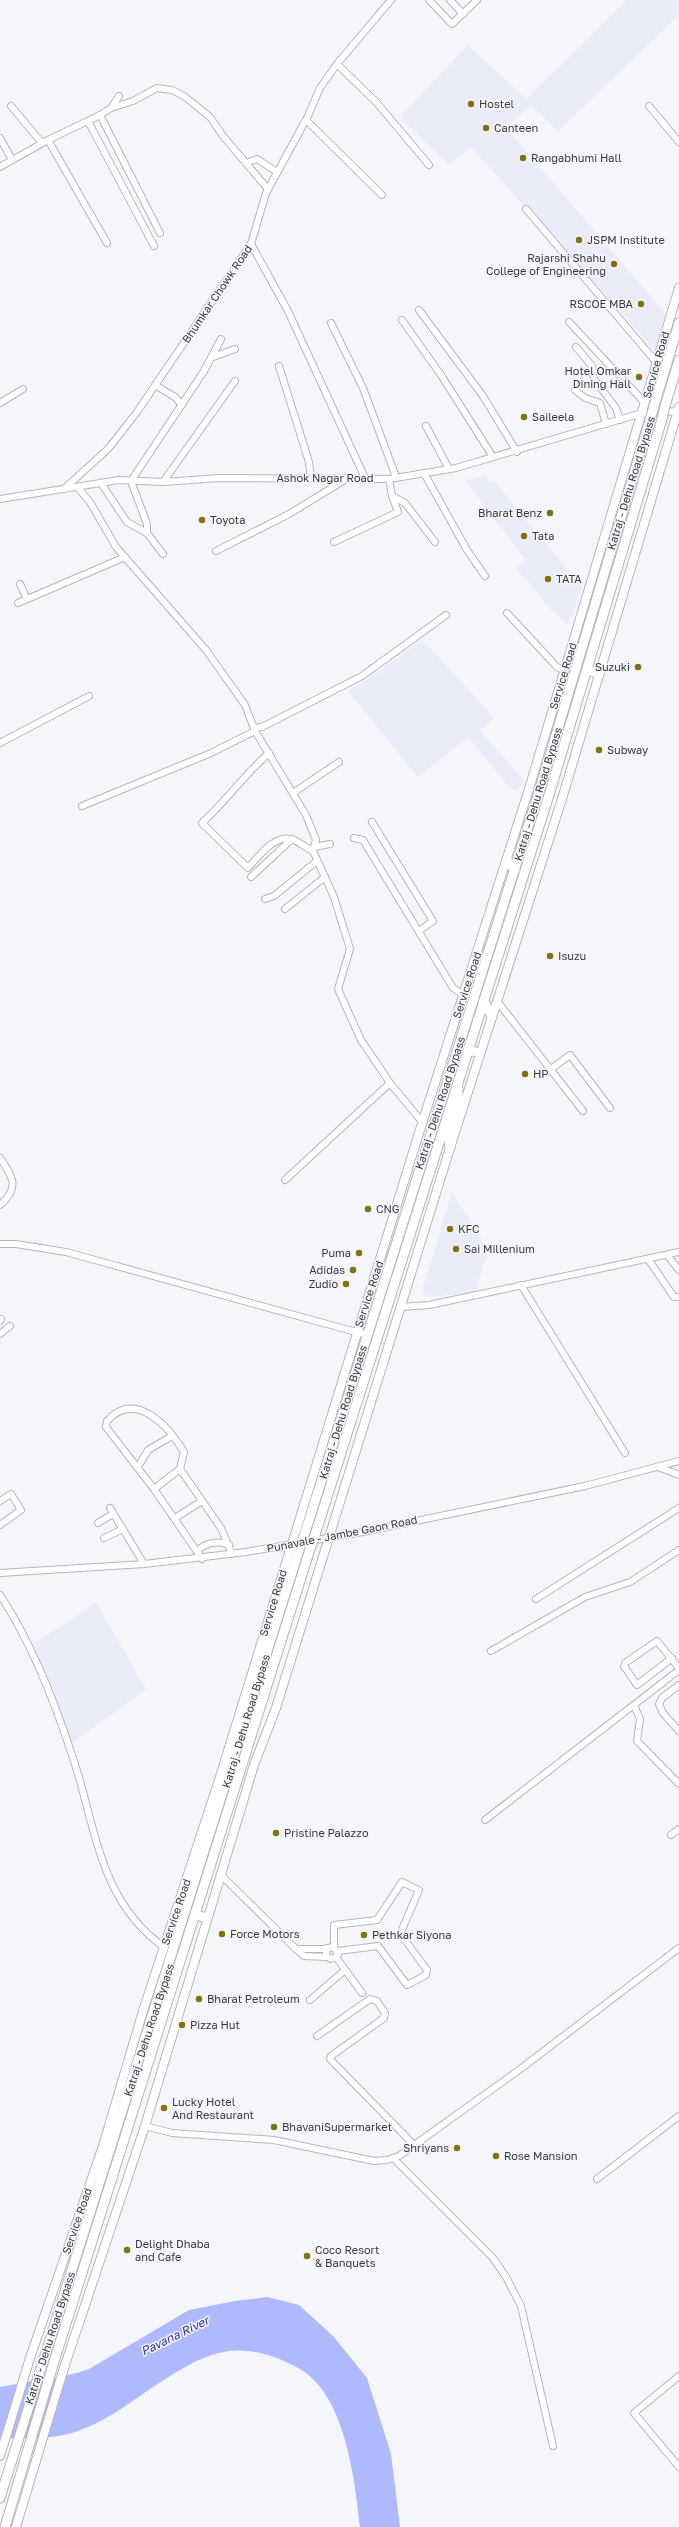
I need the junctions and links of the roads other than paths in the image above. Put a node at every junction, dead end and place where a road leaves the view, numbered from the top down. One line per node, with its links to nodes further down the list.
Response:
1 (391, 0): 6 (street, Bhumkar Chowk Road)
2 (429, 0): 5 (street)
3 (450, 0): 5 (street)
4 (477, 0): 5 (street)
5 (463, 14)
6 (337, 64): 12 (street, Bhumkar Chowk Road); 19 (street)
7 (119, 96): 10 (street)
8 (11, 106): 15 (street)
9 (649, 106): 16 (street)
10 (111, 108): 11 (street); 18 (street)
11 (100, 115): 13 (street); 25 (street)
12 (306, 120): 21 (street, Bhumkar Chowk Road); 23 (street)
13 (88, 121): 15 (street); 28 (street)
14 (0, 138): 17 (street)
15 (45, 141): 17 (street); 26 (street)
16 (679, 142)
17 (12, 160): 20 (street)
18 (246, 163): 21 (street); 22 (street)
19 (429, 165)
20 (0, 167)
21 (277, 172): 22 (street, Bhumkar Chowk Road)
22 (268, 189): 27 (street, Bhumkar Chowk Road)
23 (382, 195)
24 (526, 210): 40 (street)
25 (160, 233)
26 (107, 243)
27 (251, 244): 43 (street, Bhumkar Chowk Road); 61 (street)
28 (154, 246)
29 (679, 288): 40 (main road, Service Road)
30 (419, 310): 54 (street)
31 (402, 320): 55 (street)
32 (569, 322): 47 (street)
33 (331, 323): 58 (street)
34 (679, 323): 99 (highway, Katraj - Dehu Road Bypass, bridge)
35 (221, 340): 38 (street)
36 (576, 347): 51 (street)
37 (235, 349): 38 (street)
38 (214, 357): 48 (street)
39 (679, 360): 82 (highway, Katraj - Dehu Road Bypass, bridge)
40 (657, 363): 47 (main road, Service Road)
41 (279, 366): 59 (street)
42 (235, 381): 64 (street)
43 (155, 385): 48 (street); 67 (street, Bhumkar Chowk Road)
44 (23, 389): 46 (street)
45 (575, 390): 52 (street)
46 (0, 403)
47 (645, 403): 50 (main road, Service Road)
48 (182, 405): 63 (street)
49 (679, 410): 50 (street, Ashok Nagar Road); 84 (main road)
50 (642, 413): 51 (street, Ashok Nagar Road); 83 (main road, Service Road)
51 (620, 420): 52 (street, Ashok Nagar Road)
52 (606, 424): 54 (street, Ashok Nagar Road)
53 (426, 426): 56 (street)
54 (517, 452): 55 (street, Ashok Nagar Road)
55 (493, 458): 56 (street, Ashok Nagar Road)
56 (449, 469): 57 (street, Ashok Nagar Road)
57 (424, 473): 58 (street, Ashok Nagar Road); 76 (street)
58 (396, 477): 62 (street, Ashok Nagar Road)
59 (311, 478): 60 (street, Ashok Nagar Road); 64 (street, Ashok Nagar Road)
60 (348, 478): 61 (street, Ashok Nagar Road); 73 (street)
61 (365, 478): 62 (street, Ashok Nagar Road)
62 (389, 478): 68 (street)
63 (131, 481): 64 (street, Ashok Nagar Road); 65 (street, Ashok Nagar Road); 70 (street)
64 (163, 482)
65 (101, 483): 66 (street, Ashok Nagar Road); 70 (street)
66 (77, 487): 67 (street, Ashok Nagar Road); 75 (street)
67 (64, 489): 69 (street, Ashok Nagar Road)
68 (392, 496): 71 (street); 72 (street)
69 (0, 499)
70 (147, 533): 74 (street)
71 (334, 542)
72 (435, 542)
73 (216, 551)
74 (163, 554)
75 (124, 557): 78 (street); 86 (street)
76 (485, 576)
77 (20, 584): 78 (street)
78 (27, 600): 79 (street)
79 (18, 604)
80 (507, 613): 83 (street)
81 (446, 615): 86 (street)
82 (587, 670): 84 (highway); 106 (highway, Katraj - Dehu Road Bypass)
83 (565, 672): 97 (main road, Service Road)
84 (599, 674): 107 (main road)
85 (89, 696): 87 (street)
86 (255, 730): 88 (street); 91 (street)
87 (0, 743)
88 (268, 753): 90 (street); 94 (street)
89 (339, 762): 90 (street)
90 (293, 793): 96 (street)
91 (82, 806)
92 (372, 822): 104 (street)
93 (354, 838): 104 (street)
94 (292, 839): 96 (street); 100 (street)
95 (330, 844): 96 (street)
96 (314, 849): 98 (street)
97 (507, 860): 99 (highway); 105 (main road, Service Road)
98 (317, 861): 101 (street); 102 (street)
99 (515, 870): 132 (highway, Katraj - Dehu Road Bypass)
100 (251, 877)
101 (325, 877): 103 (street); 112 (street)
102 (265, 899)
103 (285, 909)
104 (419, 931): 105 (street)
105 (464, 995): 116 (main road, Service Road)
106 (484, 1001): 108 (highway); 109 (highway, Katraj - Dehu Road Bypass)
107 (497, 1001): 108 (main road); 111 (street)
108 (492, 1016): 110 (main road)
109 (468, 1050): 110 (highway); 113 (highway, Katraj - Dehu Road Bypass)
110 (480, 1053): 117 (main road)
111 (551, 1070): 114 (street); 115 (street)
112 (390, 1083): 116 (street); 119 (street)
113 (457, 1084): 117 (highway); 174 (highway, Katraj - Dehu Road Bypass, bridge)
114 (610, 1108)
115 (583, 1111)
116 (423, 1123): 130 (main road, Service Road)
117 (450, 1148): 128 (main road)
118 (0, 1158): 120 (street)
119 (285, 1180)
120 (1, 1202)
121 (0, 1244): 130 (street)
122 (679, 1252): 123 (street)
123 (667, 1255): 124 (street); 125 (street)
124 (648, 1259): 126 (street); 127 (street)
125 (679, 1270)
126 (521, 1286): 128 (street); 134 (street)
127 (679, 1297)
128 (401, 1307): 150 (main road)
129 (10, 1326): 131 (street)
130 (357, 1332): 132 (street); 152 (main road, Service Road)
131 (0, 1334)
132 (367, 1335): 195 (highway, Katraj - Dehu Road Bypass, bridge)
133 (172, 1436): 136 (street); 136 (street); 138 (street)
134 (625, 1453)
135 (679, 1461): 137 (street, Punavale - Jambe Gaon Road)
136 (138, 1467): 140 (street)
137 (658, 1467): 139 (street); 150 (street, Punavale - Jambe Gaon Road)
138 (180, 1469): 140 (street); 142 (street)
139 (679, 1475)
140 (154, 1489): 146 (street)
141 (0, 1501): 148 (street)
142 (202, 1501): 146 (street); 153 (street)
143 (110, 1508): 145 (street)
144 (679, 1508): 161 (street)
145 (114, 1514): 147 (street); 149 (street)
146 (175, 1518): 155 (street)
147 (98, 1523)
148 (0, 1525)
149 (123, 1529): 151 (street); 158 (street)
150 (330, 1537): 152 (street, Punavale - Jambe Gaon Road); 173 (main road)
151 (104, 1538)
152 (292, 1544): 156 (street, Punavale - Jambe Gaon Road); 176 (main road, Service Road)
153 (229, 1545): 155 (street); 156 (street)
154 (679, 1550): 162 (street)
155 (197, 1551): 157 (street)
156 (232, 1554): 157 (street, Punavale - Jambe Gaon Road)
157 (202, 1559): 158 (street, Punavale - Jambe Gaon Road)
158 (144, 1564): 159 (street, Punavale - Jambe Gaon Road)
159 (0, 1573)
160 (0, 1595): 176 (street)
161 (536, 1599)
162 (491, 1651)
163 (672, 1658): 163 (street); 164 (street)
164 (679, 1669): 166 (street)
165 (679, 1685): 167 (street)
166 (634, 1705): 169 (street); 170 (street)
167 (677, 1723): 168 (street)
168 (679, 1731)
169 (679, 1784)
170 (485, 1820)
171 (679, 1829): 172 (street)
172 (671, 1835)
173 (220, 1874): 175 (main road); 178 (street)
174 (196, 1915): 175 (highway); 196 (highway, Katraj - Dehu Road Bypass)
175 (207, 1918): 187 (main road)
176 (164, 1947): 193 (main road, Service Road)
177 (679, 1948): 188 (street)
178 (296, 1949): 179 (street); 181 (street)
179 (326, 1949): 180 (street); 181 (street)
180 (336, 1952): 180 (street); 181 (street); 182 (street)
181 (327, 1957)
182 (344, 1971): 183 (street); 184 (street)
183 (362, 1993)
184 (310, 2000)
185 (317, 2036): 188 (street)
186 (679, 2116): 190 (street)
187 (145, 2126): 189 (street); 197 (main road)
188 (414, 2145): 189 (street)
189 (393, 2158): 192 (street)
190 (597, 2179)
191 (679, 2376): 194 (street)
192 (552, 2446)
193 (0, 2456)
194 (679, 2467)
195 (0, 2498)
196 (5, 2527)
197 (16, 2527)

